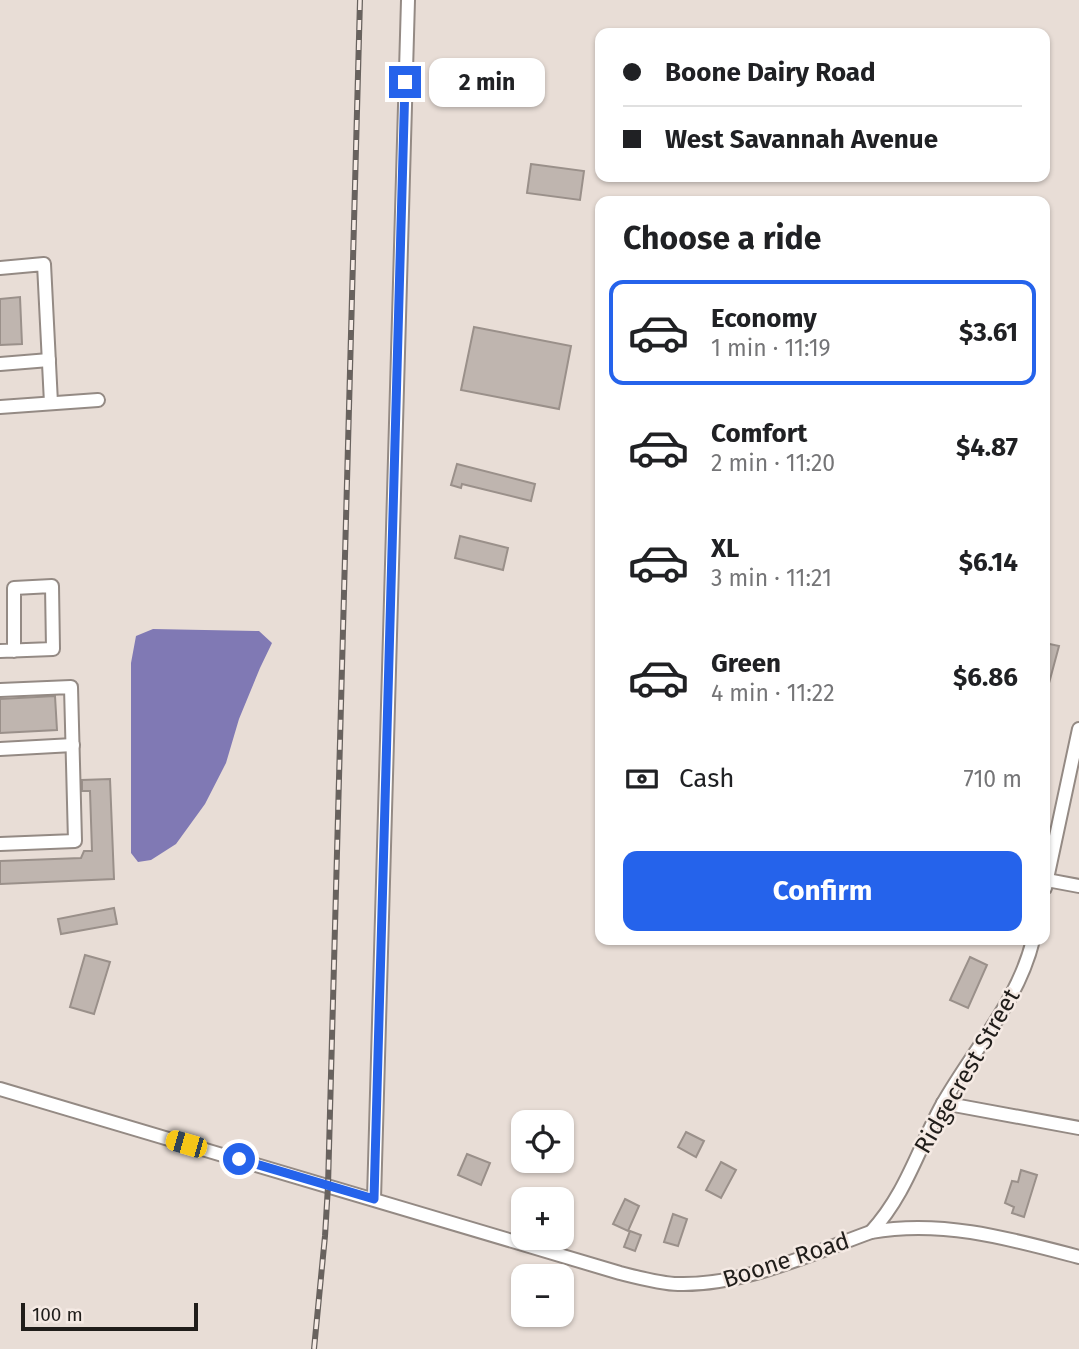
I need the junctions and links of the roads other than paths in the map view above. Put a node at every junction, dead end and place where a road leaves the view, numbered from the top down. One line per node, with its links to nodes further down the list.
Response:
1 (408, 0): 22 (street)
2 (0, 268): 3 (street)
3 (49, 360): 4 (street); 6 (street)
4 (0, 364)
5 (98, 400): 6 (street)
6 (51, 404): 7 (street)
7 (0, 407)
8 (14, 651): 8 (street); 9 (street)
9 (0, 652)
10 (0, 690): 12 (street)
11 (1079, 729): 15 (street)
12 (73, 745): 13 (street); 14 (street)
13 (0, 749)
14 (0, 844)
15 (1050, 865)
16 (1050, 884): 17 (street)
17 (1079, 886)
18 (1032, 945): 20 (street, Ridgecrest Street)
19 (0, 1089): 22 (street, Boone Road)
20 (943, 1103): 21 (street); 23 (street, Ridgecrest Street)
21 (1079, 1128)
22 (374, 1199): 23 (street, Boone Road)
23 (871, 1232): 24 (street, Boone Road)
24 (1079, 1257)

